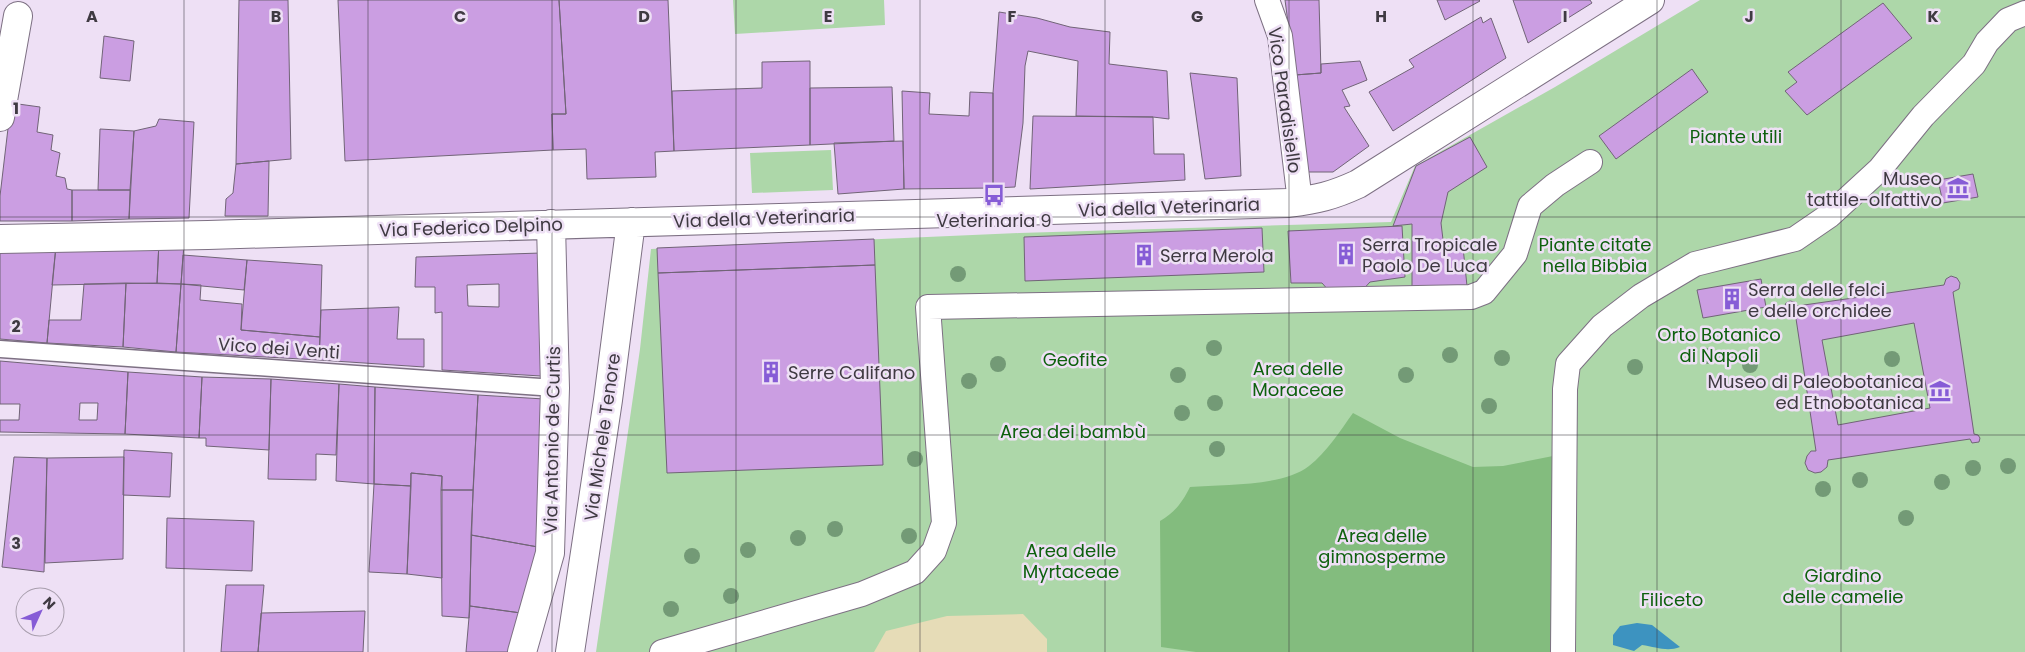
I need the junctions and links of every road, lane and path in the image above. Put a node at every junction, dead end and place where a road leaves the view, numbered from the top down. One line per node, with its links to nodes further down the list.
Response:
1 (1267, 0): 7 (street, Vico Paradisiello)
2 (1650, 0): 7 (street, Via della Veterinaria)
3 (2025, 13): 18 (street)
4 (18, 16): 5 (street)
5 (0, 117)
6 (1590, 162): 17 (street)
7 (1300, 202): 8 (street, Via della Veterinaria)
8 (631, 222): 9 (street, Via Federico Delpino); 14 (street, Via Michele Tenore)
9 (552, 224): 10 (street, Via Federico Delpino); 12 (street, Via Antonio de Curtis)
10 (0, 240)
11 (0, 349): 12 (lane, Vico dei Venti)
12 (555, 388): 13 (street, Via Antonio de Curtis)
13 (550, 553): 14 (street); 15 (street, Via Antonio de Curtis)
14 (585, 556): 16 (street, Via Michele Tenore)
15 (522, 652)
16 (570, 652)
17 (662, 652)
18 (1563, 652)

